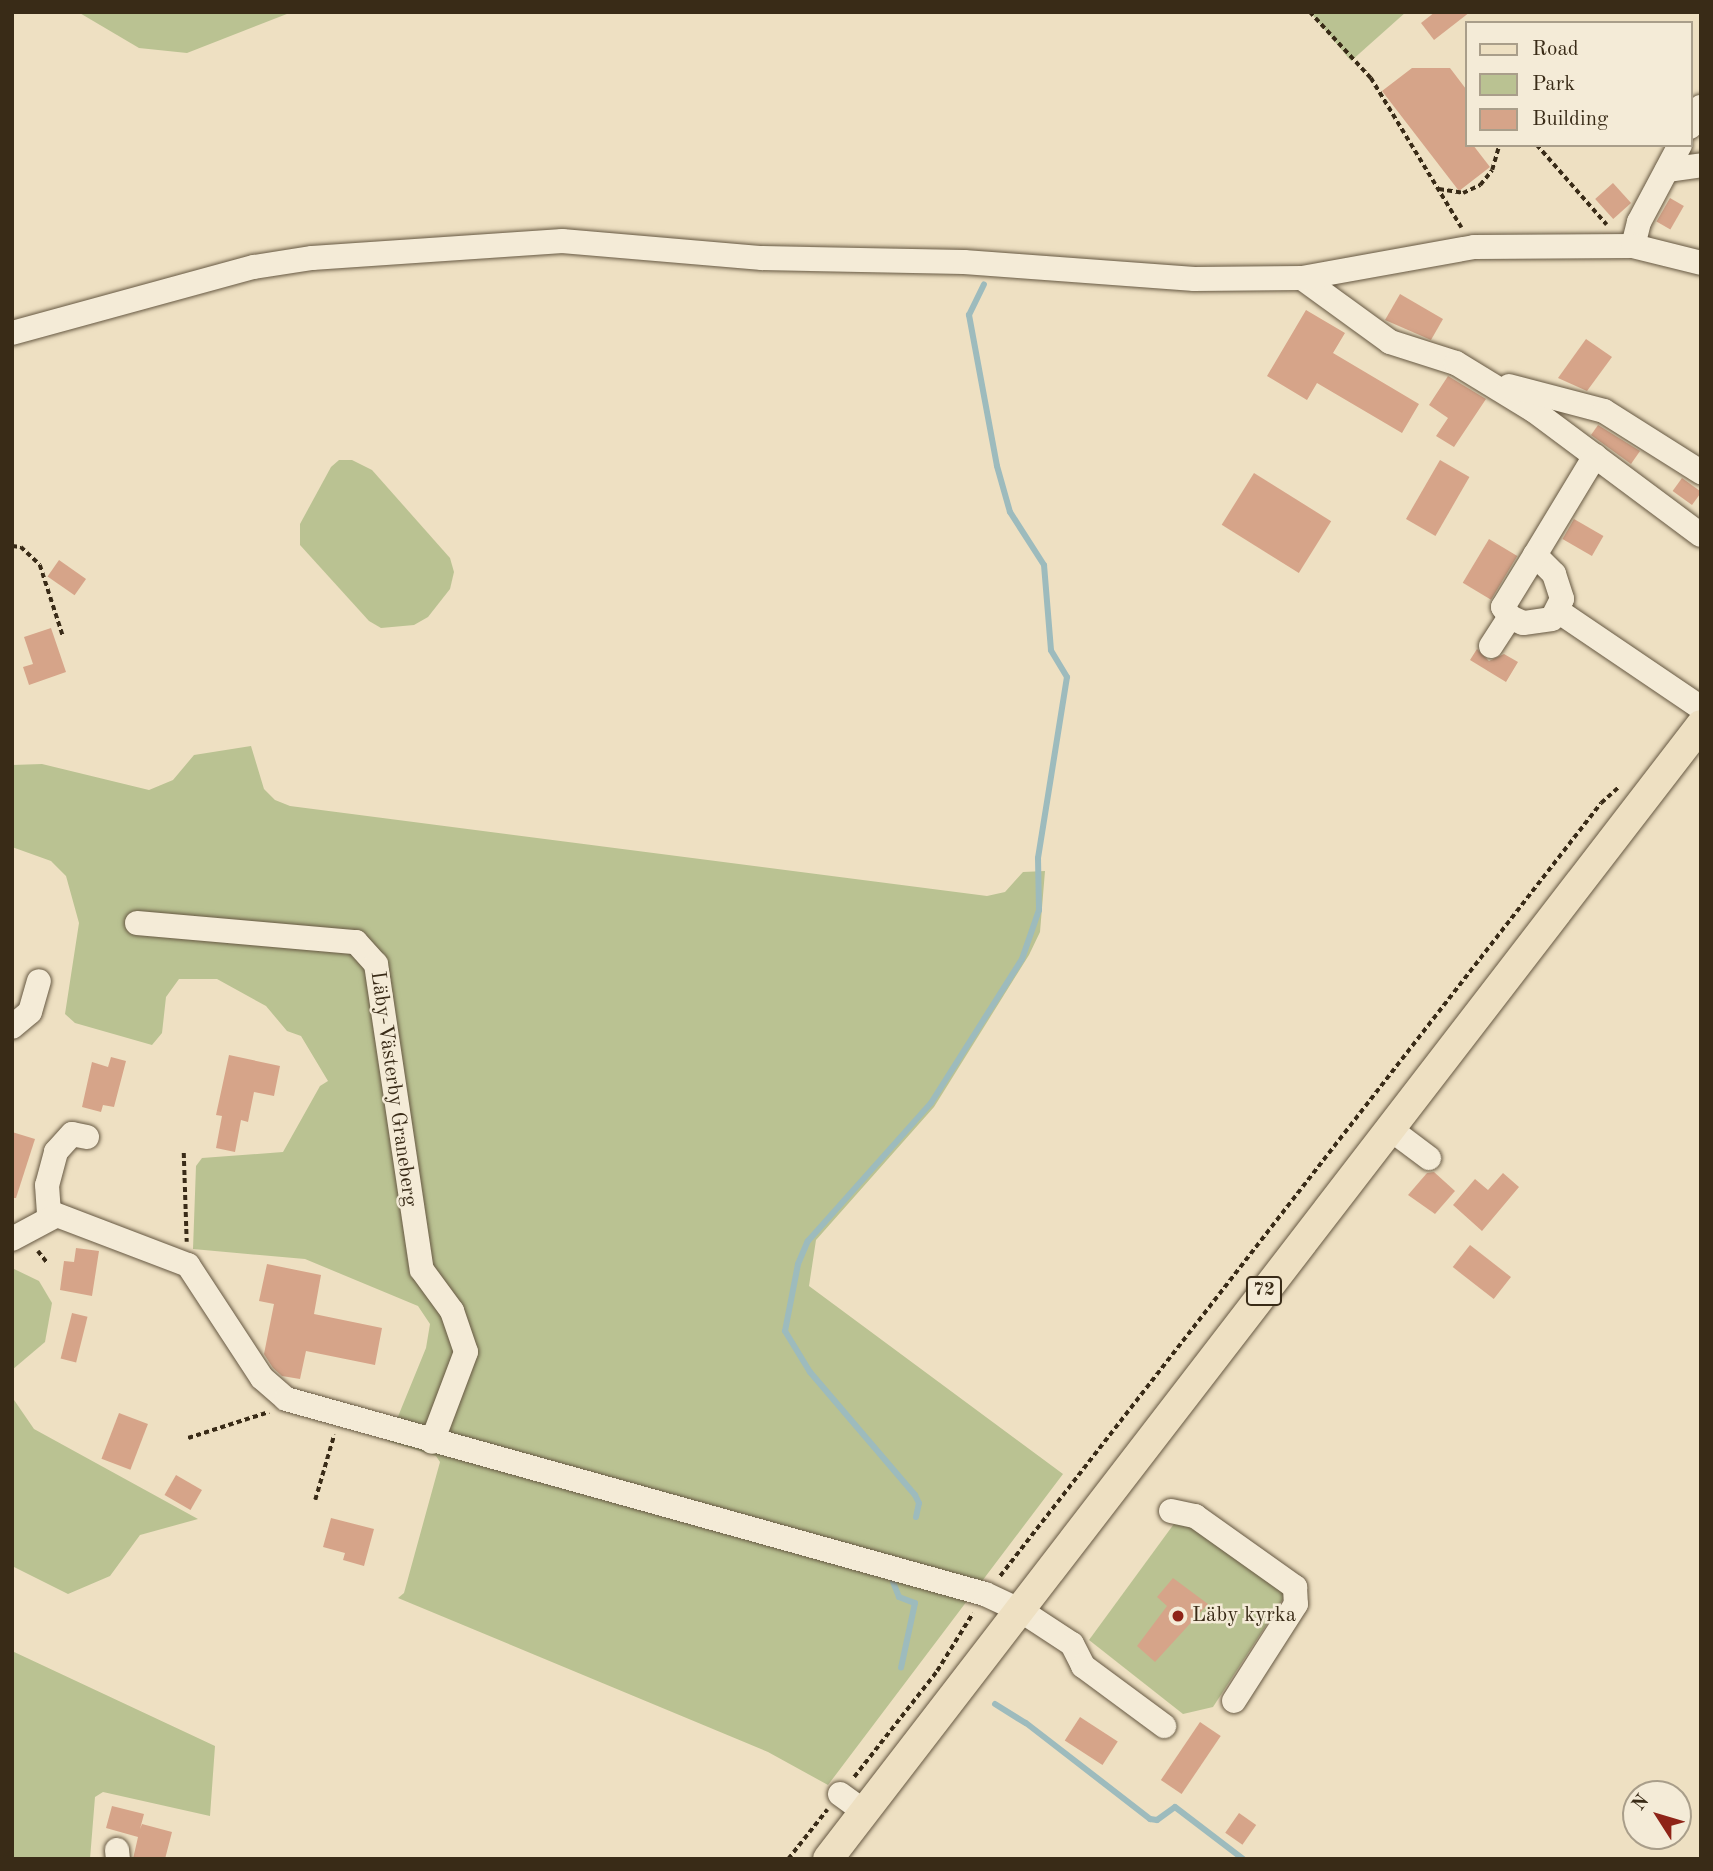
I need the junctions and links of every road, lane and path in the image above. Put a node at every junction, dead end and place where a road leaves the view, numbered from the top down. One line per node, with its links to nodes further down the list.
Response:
1 (1312, 12): 9 (path)
2 (1701, 107): 3 (street)
3 (1692, 123)
4 (1498, 147): 9 (path)
5 (1539, 147): 10 (path)
6 (1679, 147): 8 (street)
7 (1701, 166): 8 (street)
8 (1667, 170): 10 (street)
9 (1437, 188): 11 (path)
10 (1630, 246): 11 (street); 12 (street)
11 (1474, 247): 13 (street)
12 (1701, 263)
13 (1302, 278): 14 (street); 15 (street)
14 (12, 333)
15 (1481, 378): 16 (street); 17 (street)
16 (1595, 456): 18 (street); 20 (street)
17 (1701, 472)
18 (1701, 535)
19 (12, 546): 23 (path)
20 (1535, 555): 21 (street); 22 (street)
21 (1558, 611): 22 (street); 25 (street)
22 (1510, 617): 24 (street)
23 (64, 636)
24 (1491, 646)
25 (1701, 708)
26 (1701, 725): 31 (main road, 72)
27 (1628, 780): 44 (path)
28 (137, 923): 41 (street, Läby-Västerby Graneberg)
29 (39, 981): 30 (street)
30 (12, 1027)
31 (1389, 1128): 34 (street); 45 (main road, 72)
32 (87, 1137): 35 (street)
33 (184, 1153): 37 (path)
34 (1429, 1158)
35 (55, 1216): 36 (street); 37 (street)
36 (12, 1239)
37 (188, 1265): 38 (street)
38 (298, 1404): 39 (street); 40 (path)
39 (342, 1417): 41 (street); 42 (path)
40 (188, 1438)
41 (432, 1442): 44 (street)
42 (315, 1500)
43 (1171, 1511): 46 (street)
44 (985, 1594): 45 (street); 48 (path)
45 (1020, 1610): 47 (street); 49 (main road, 72)
46 (1234, 1701)
47 (1164, 1726)
48 (840, 1794): 49 (street); 50 (path)
49 (865, 1812): 51 (main road, 72)
50 (788, 1859)
51 (828, 1859)

